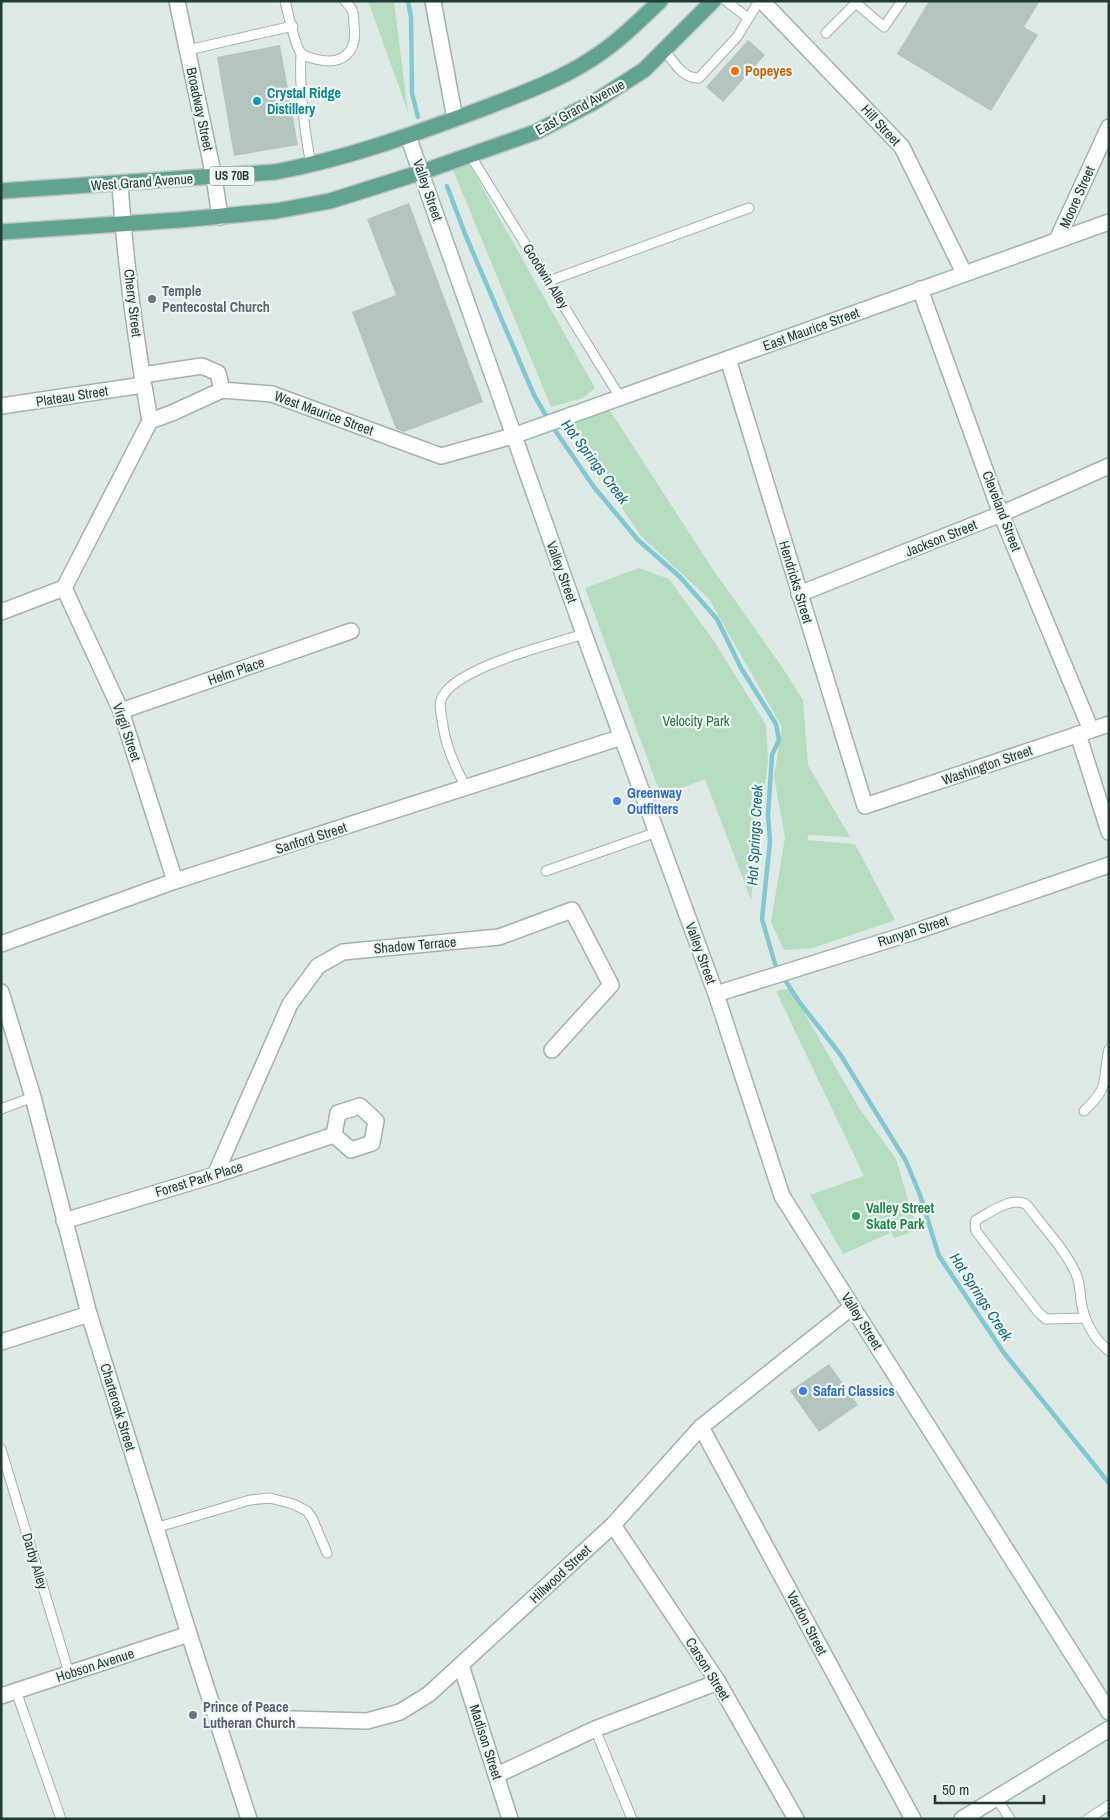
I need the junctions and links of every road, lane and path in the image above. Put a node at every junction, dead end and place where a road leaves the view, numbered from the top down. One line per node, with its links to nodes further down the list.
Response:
1 (178, 1): 14 (street, Broadway Street)
2 (285, 1): 12 (lane)
3 (344, 1): 16 (lane)
4 (433, 1): 17 (street)
5 (660, 1): 17 (main road, US 70B)
6 (713, 1): 15 (main road, East Grand Avenue)
7 (726, 1): 11 (lane)
8 (761, 1): 11 (lane); 32 (street, Hill Street)
9 (902, 1): 10 (lane)
10 (855, 2): 13 (lane)
11 (748, 18): 15 (lane)
12 (292, 26): 14 (lane); 16 (lane)
13 (826, 33)
14 (188, 50): 23 (street, Broadway Street)
15 (665, 51): 20 (main road, East Grand Avenue)
16 (301, 53): 21 (lane)
17 (455, 119): 19 (main road, West Grand Avenue / US 70B)
18 (1109, 127): 31 (street, Moore Street)
19 (408, 136): 21 (main road, West Grand Avenue / US 70B); 22 (street, Valley Street)
20 (470, 155): 22 (main road, East Grand Avenue); 33 (lane, Goodwin Alley)
21 (311, 165): 23 (main road, West Grand Avenue / US 70B)
22 (422, 172): 27 (main road); 41 (street, Valley Street)
23 (214, 177): 24 (main road, West Grand Avenue / US 70B); 27 (street, Broadway Street)
24 (120, 184): 25 (main road, West Grand Avenue / US 70B); 29 (street, Cherry Street)
25 (1, 192)
26 (749, 208): 33 (lane)
27 (220, 217): 29 (main road)
28 (1109, 222): 31 (street, East Maurice Street)
29 (123, 224): 30 (main road); 36 (street, Cherry Street)
30 (1, 232)
31 (1058, 240): 32 (street, East Maurice Street)
32 (964, 273): 34 (street, East Maurice Street)
33 (549, 281): 38 (lane, Goodwin Alley)
34 (920, 289): 35 (street, East Maurice Street); 43 (street, Cleveland Street)
35 (728, 359): 38 (street, East Maurice Street); 45 (street, Hendricks Street)
36 (142, 380): 37 (street, Plateau Street); 39 (street, Plateau Street); 40 (street, Cherry Street)
37 (222, 390): 40 (street, West Maurice Street); 41 (street, West Maurice Street)
38 (620, 398): 41 (street, East Maurice Street)
39 (1, 406)
40 (150, 422): 44 (street)
41 (513, 436): 48 (street, Valley Street)
42 (1109, 466): 43 (street, Jackson Street)
43 (1001, 514): 45 (street, Jackson Street); 51 (street, Cleveland Street)
44 (64, 588): 46 (street); 49 (street, Virgil Street)
45 (799, 594): 54 (street, Hendricks Street)
46 (1, 612)
47 (351, 631): 49 (street, Helm Place)
48 (584, 634): 52 (street, Valley Street); 53 (lane)
49 (121, 711): 59 (street, Virgil Street)
50 (1109, 724): 51 (street, Washington Street)
51 (1085, 732): 54 (street, Washington Street); 56 (street, Cleveland Street)
52 (622, 737): 53 (street, Sanford Street); 55 (street, Valley Street)
53 (466, 788): 59 (street, Sanford Street)
54 (865, 806)
55 (657, 832): 58 (lane); 62 (street, Valley Street)
56 (1109, 832)
57 (1109, 865): 62 (street, Runyan Street)
58 (546, 870)
59 (175, 882): 60 (street, Sanford Street)
60 (1, 944)
61 (1, 992): 65 (street, Charteroak Street)
62 (716, 994): 71 (street, Valley Street)
63 (1109, 1049): 67 (lane)
64 (552, 1050): 69 (street, Shadow Terrace)
65 (32, 1097): 66 (lane); 70 (street, Charteroak Street)
66 (1, 1109)
67 (1084, 1111)
68 (334, 1135): 69 (street, Forest Park Place)
69 (215, 1175): 70 (street, Forest Park Place)
70 (64, 1221): 72 (street, Charteroak Street)
71 (852, 1307): 76 (street, Hillwood Street); 87 (street, Valley Street)
72 (89, 1314): 74 (street); 79 (street, Charteroak Street)
73 (1085, 1318): 73 (lane); 75 (lane)
74 (1, 1342)
75 (1109, 1351)
76 (701, 1428): 78 (street, Hillwood Street); 99 (street, Vardon Street)
77 (1, 1449): 83 (lane, Darby Alley)
78 (613, 1525): 82 (street, Hillwood Street); 84 (street, Carson Street)
79 (156, 1528): 80 (lane); 81 (street, Charteroak Street)
80 (327, 1553)
81 (188, 1634): 83 (street, Hobson Avenue); 88 (street, Charteroak Street)
82 (461, 1665): 88 (street, Hillwood Street); 91 (street, Madison Street)
83 (69, 1673): 85 (street, Hobson Avenue)
84 (718, 1682): 89 (street); 98 (street, Carson Street)
85 (16, 1691): 86 (street, Hobson Avenue); 94 (lane)
86 (1, 1696)
87 (1109, 1712)
88 (216, 1717): 95 (street, Charteroak Street)
89 (595, 1729): 91 (street); 97 (lane)
90 (1109, 1729): 92 (street)
91 (497, 1775): 96 (street, Madison Street)
92 (996, 1797): 100 (street); 101 (lane)
93 (1109, 1805): 102 (lane)
94 (61, 1819)
95 (249, 1819)
96 (510, 1819)
97 (632, 1819)
98 (796, 1819)
99 (913, 1819)
100 (962, 1819)
101 (1010, 1819)
102 (1088, 1819)

